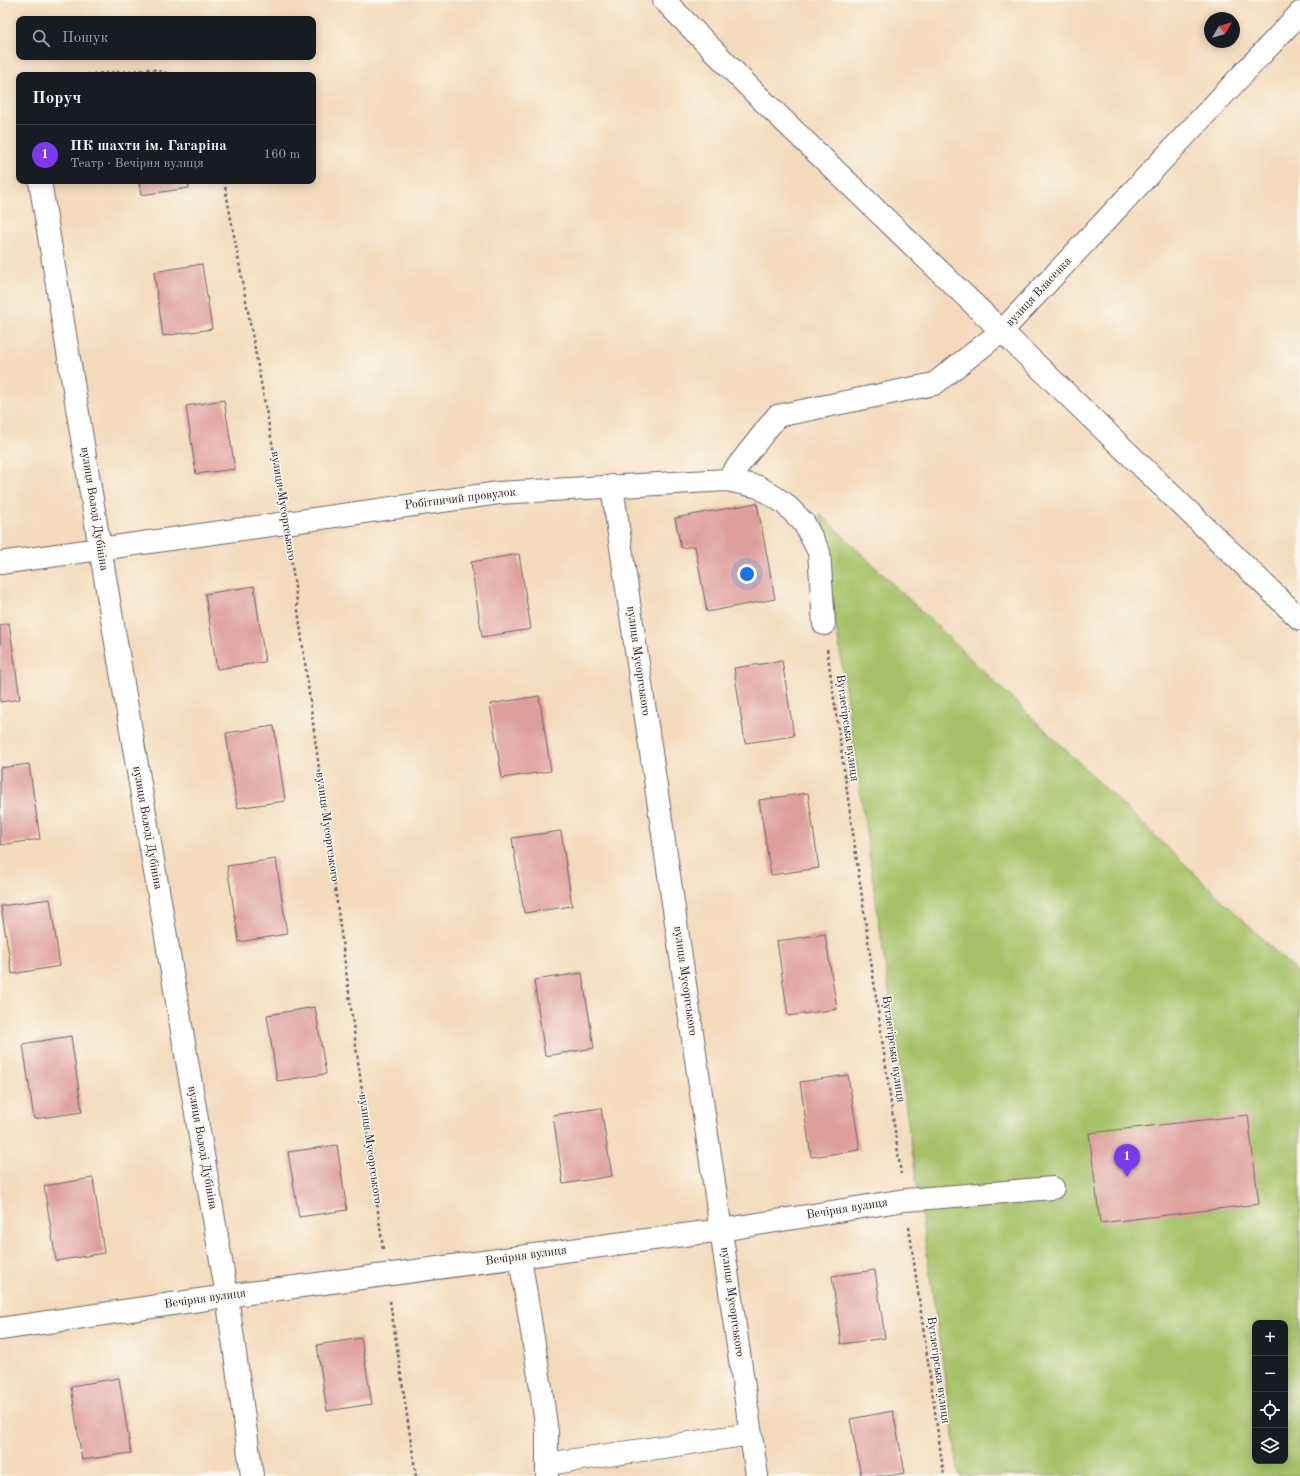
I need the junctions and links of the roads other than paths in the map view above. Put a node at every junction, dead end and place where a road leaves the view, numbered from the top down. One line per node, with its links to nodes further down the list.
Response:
1 (664, 0): 4 (street)
2 (1300, 13): 4 (street, вулиця Власенка)
3 (40, 184): 7 (street, вулиця Володі Дубініна)
4 (1002, 331): 5 (street, вулиця Власенка); 9 (street)
5 (727, 480): 6 (street, Робітничий провулок); 10 (street, Робітничий провулок)
6 (612, 486): 7 (street, Робітничий провулок); 12 (street, вулиця Мусоргського)
7 (100, 548): 8 (street, Робітничий провулок); 14 (street, вулиця Володі Дубініна)
8 (0, 563)
9 (1300, 618)
10 (824, 624)
11 (1053, 1188): 12 (street, Вечірня вулиця)
12 (721, 1230): 13 (street, Вечірня вулиця); 16 (street, вулиця Мусоргського)
13 (520, 1257): 14 (street, Вечірня вулиця); 17 (street)
14 (227, 1296): 15 (street, Вечірня вулиця); 18 (street, вулиця Володі Дубініна)
15 (0, 1328)
16 (751, 1434): 17 (street); 19 (street, вулиця Мусоргського)
17 (547, 1470)
18 (252, 1476)
19 (757, 1476)

